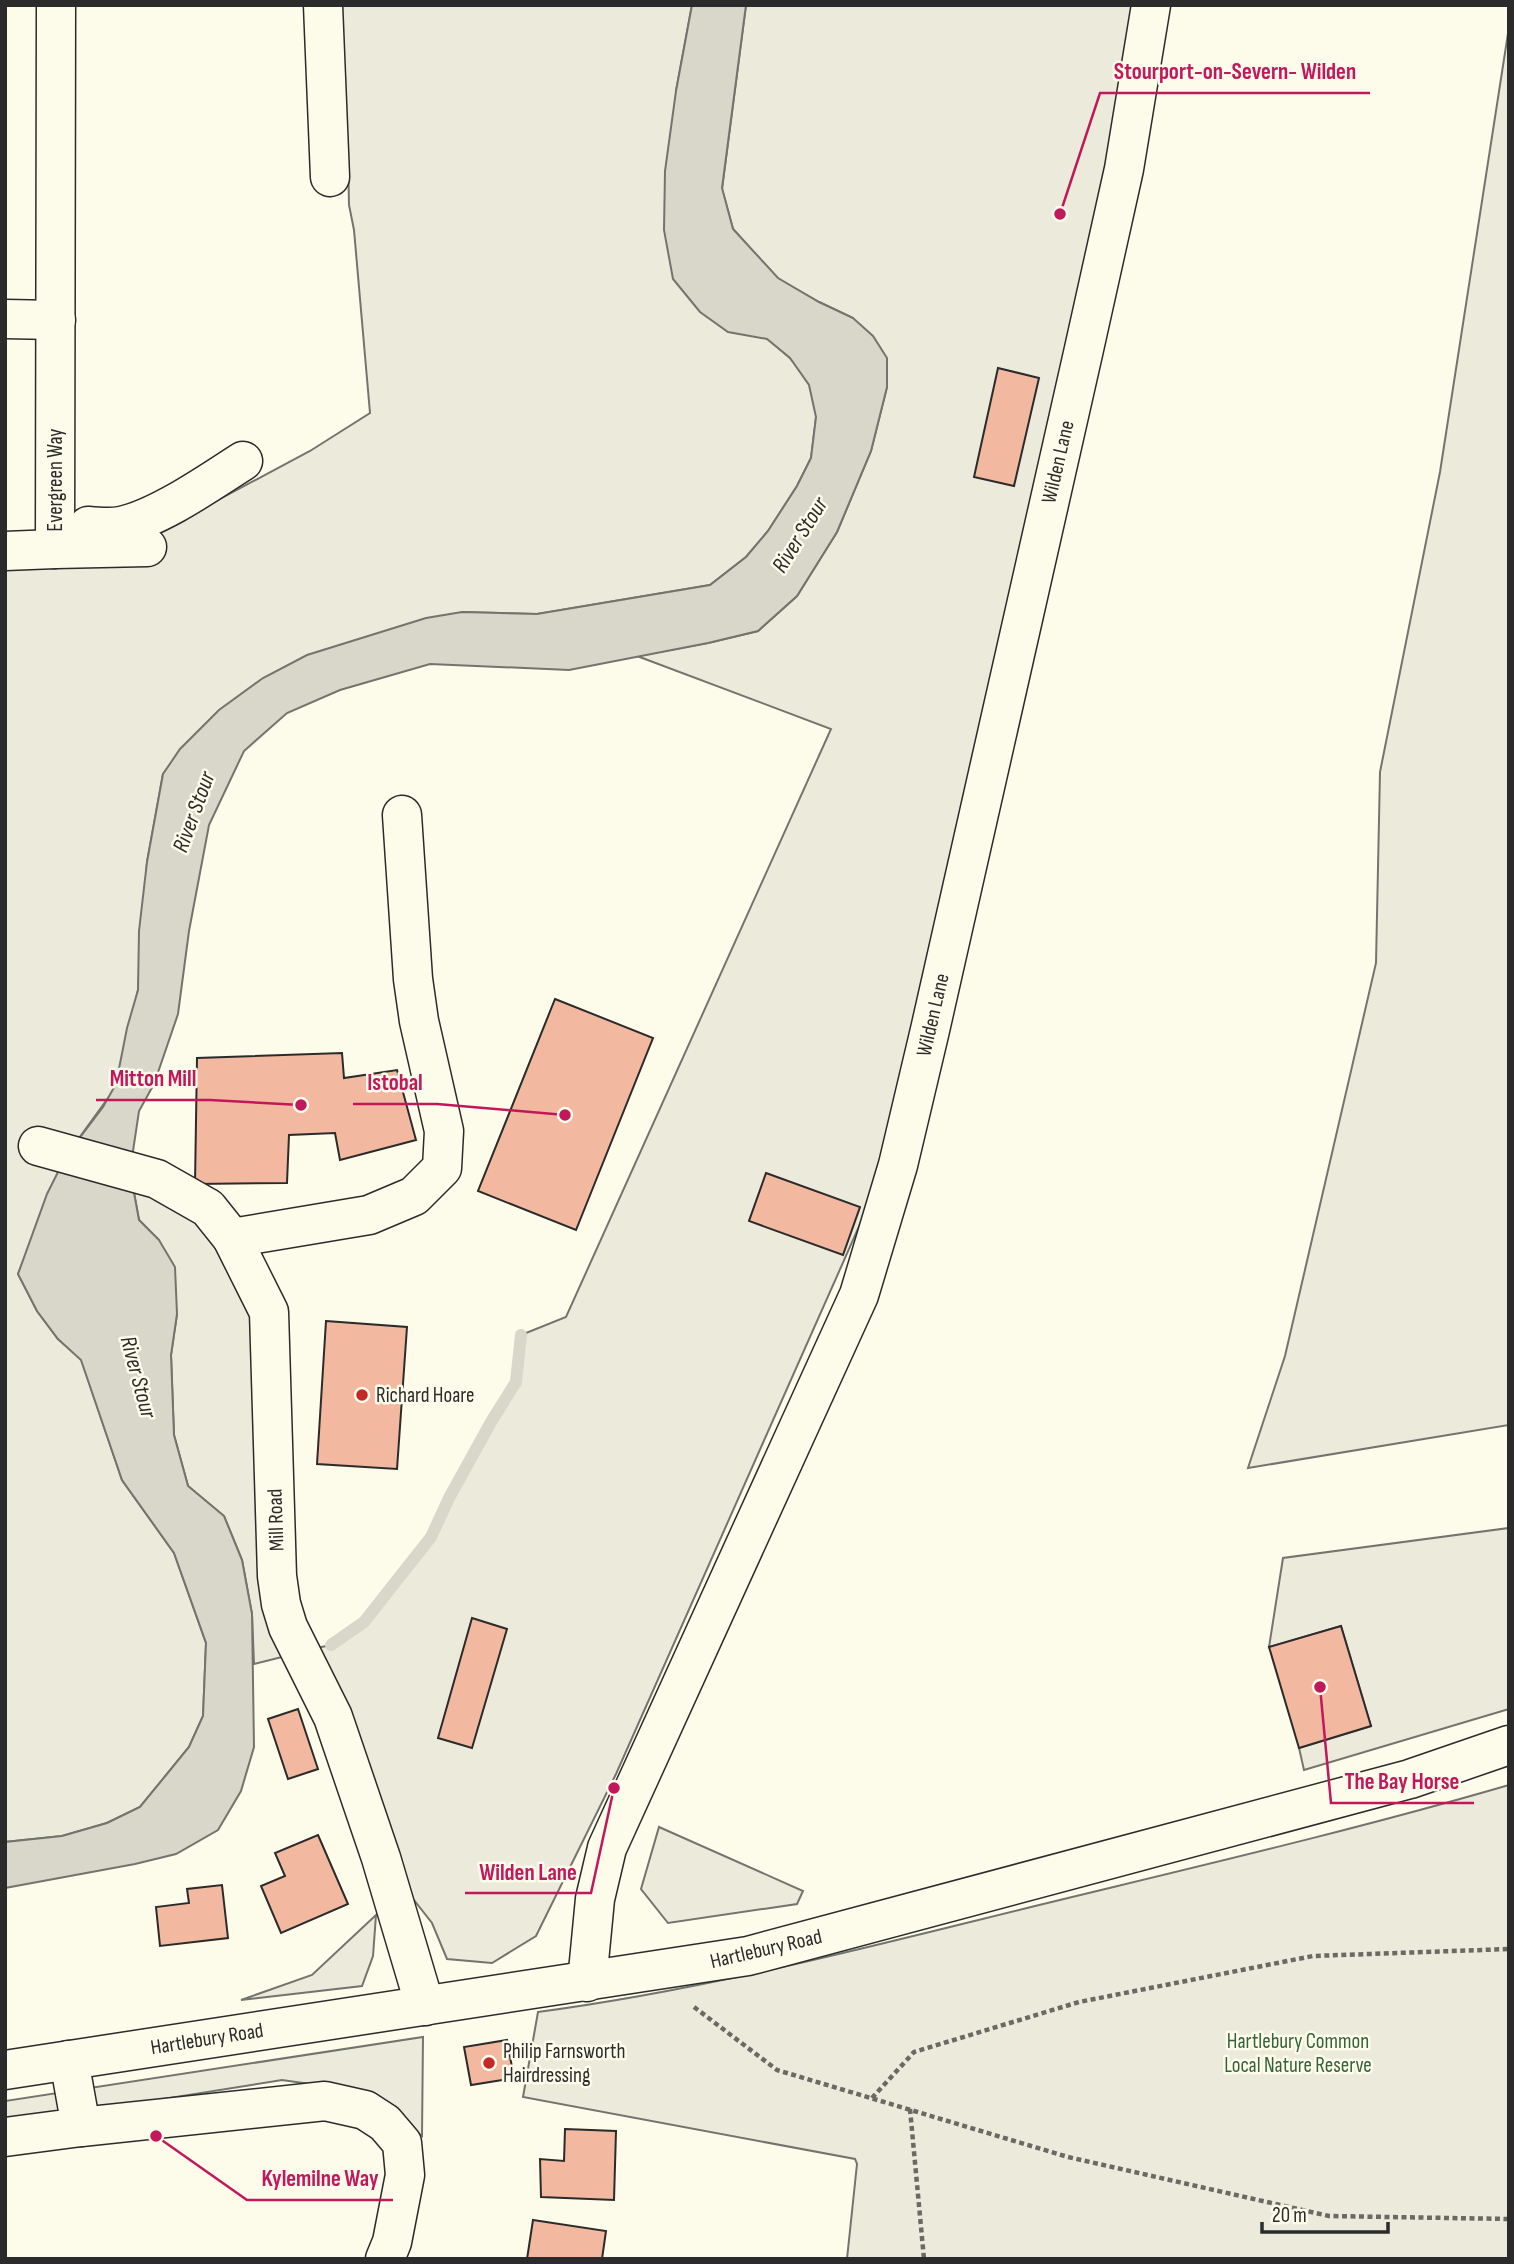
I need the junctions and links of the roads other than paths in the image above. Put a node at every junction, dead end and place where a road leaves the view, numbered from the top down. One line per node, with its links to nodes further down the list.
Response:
1 (56, 5): 6 (street, Evergreen Way)
2 (323, 5): 4 (street)
3 (1151, 5): 15 (street, Wilden Lane)
4 (330, 177)
5 (5, 319): 6 (street)
6 (56, 320): 8 (street, Evergreen Way)
7 (243, 461): 8 (street)
8 (55, 535): 9 (street, Evergreen Way); 10 (street)
9 (147, 547)
10 (5, 551)
11 (402, 815): 13 (street)
12 (38, 1146): 13 (street, Mill Road)
13 (232, 1238): 16 (street, Mill Road)
14 (1509, 1745): 15 (street, Hartlebury Road)
15 (587, 1982): 16 (street, Hartlebury Road)
16 (425, 2006): 17 (street, Hartlebury Road)
17 (69, 2060): 18 (street, Hartlebury Road); 19 (street)
18 (5, 2070)
19 (81, 2127): 20 (street); 21 (street)
20 (5, 2137)
21 (385, 2259)

